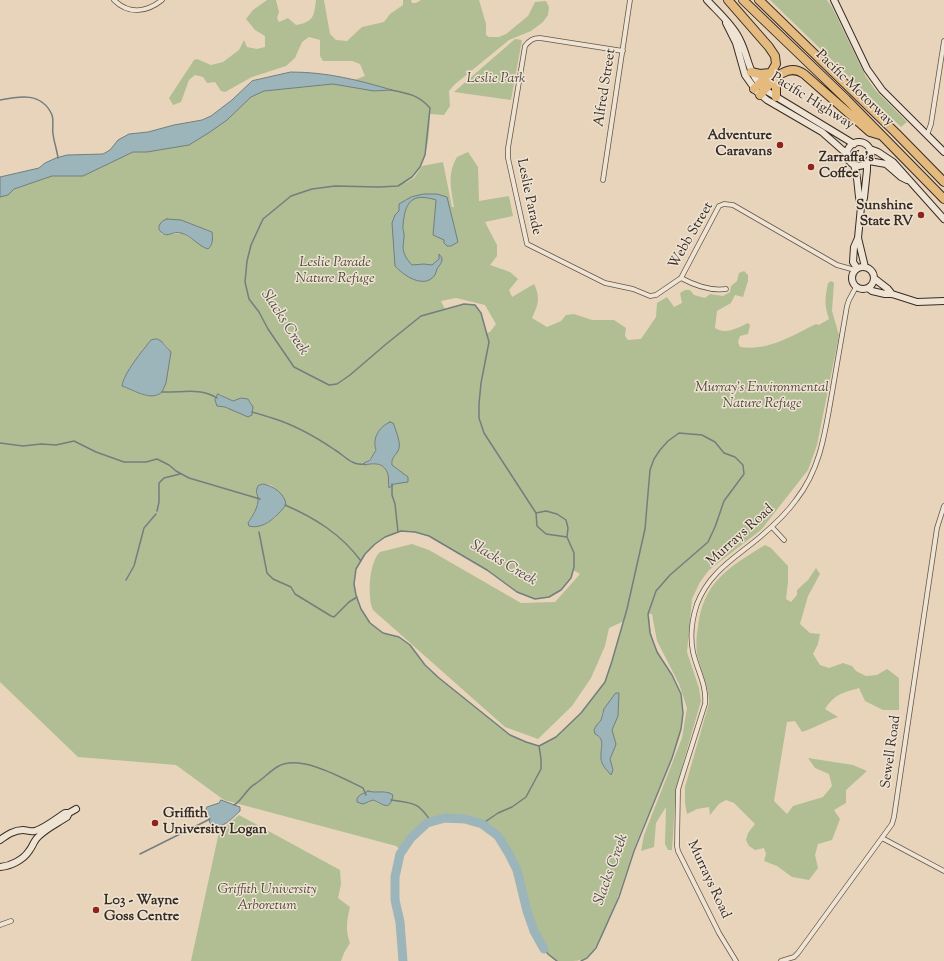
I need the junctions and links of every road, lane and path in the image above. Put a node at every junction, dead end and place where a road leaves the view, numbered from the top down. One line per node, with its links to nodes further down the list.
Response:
1 (114, 0): 2 (street)
2 (162, 0)
3 (630, 0): 11 (street, Alfred Street)
4 (707, 0): 9 (street)
5 (728, 0): 13 (highway)
6 (743, 0): 17 (highway, Pacific Motorway)
7 (759, 0): 26 (highway, Pacific Motorway)
8 (834, 0): 16 (street)
9 (724, 18): 12 (street, Pacific Highway); 14 (street, Pacific Highway)
10 (944, 41): 16 (street)
11 (622, 51): 24 (street, Alfred Street); 37 (street, Leslie Parade)
12 (751, 72): 13 (highway); 14 (street, Pacific Highway)
13 (773, 76): 14 (highway); 15 (highway); 17 (highway)
14 (760, 89): 15 (street, Pacific Highway); 21 (street, Pacific Highway)
15 (776, 97): 18 (street, Pacific Highway)
16 (927, 135): 20 (street)
17 (883, 136): 27 (highway, Pacific Motorway)
18 (854, 144): 19 (street); 21 (street)
19 (870, 149): 22 (street); 25 (street)
20 (944, 152)
21 (847, 154): 23 (street)
22 (868, 162): 23 (street); 25 (street); 28 (street)
23 (854, 165): 28 (street)
24 (603, 180)
25 (909, 181): 29 (street)
26 (944, 182)
27 (944, 199)
28 (861, 207): 30 (street)
29 (944, 219)
30 (858, 238): 31 (street); 32 (street)
31 (865, 267): 32 (street); 34 (street)
32 (856, 269): 33 (street, Webb Street); 35 (street)
33 (681, 278): 37 (street, Webb Street); 38 (street)
34 (874, 279): 36 (street); 39 (street)
35 (856, 287): 36 (street); 42 (street, Murrays Road)
36 (868, 288): 39 (street)
37 (633, 289)
38 (726, 289)
39 (892, 294): 40 (street)
40 (944, 301)
41 (944, 506): 47 (street, Sewell Road)
42 (772, 527): 43 (street); 54 (street, Murrays Road)
43 (784, 540)
44 (76, 809): 45 (street)
45 (69, 813): 46 (street); 49 (street)
46 (29, 832): 48 (street); 49 (street)
47 (882, 838): 51 (street); 55 (street, Sewell Road)
48 (0, 840)
49 (34, 841): 50 (street)
50 (1, 867)
51 (944, 871)
52 (11, 921): 53 (street)
53 (0, 925)
54 (736, 961)
55 (781, 961)

